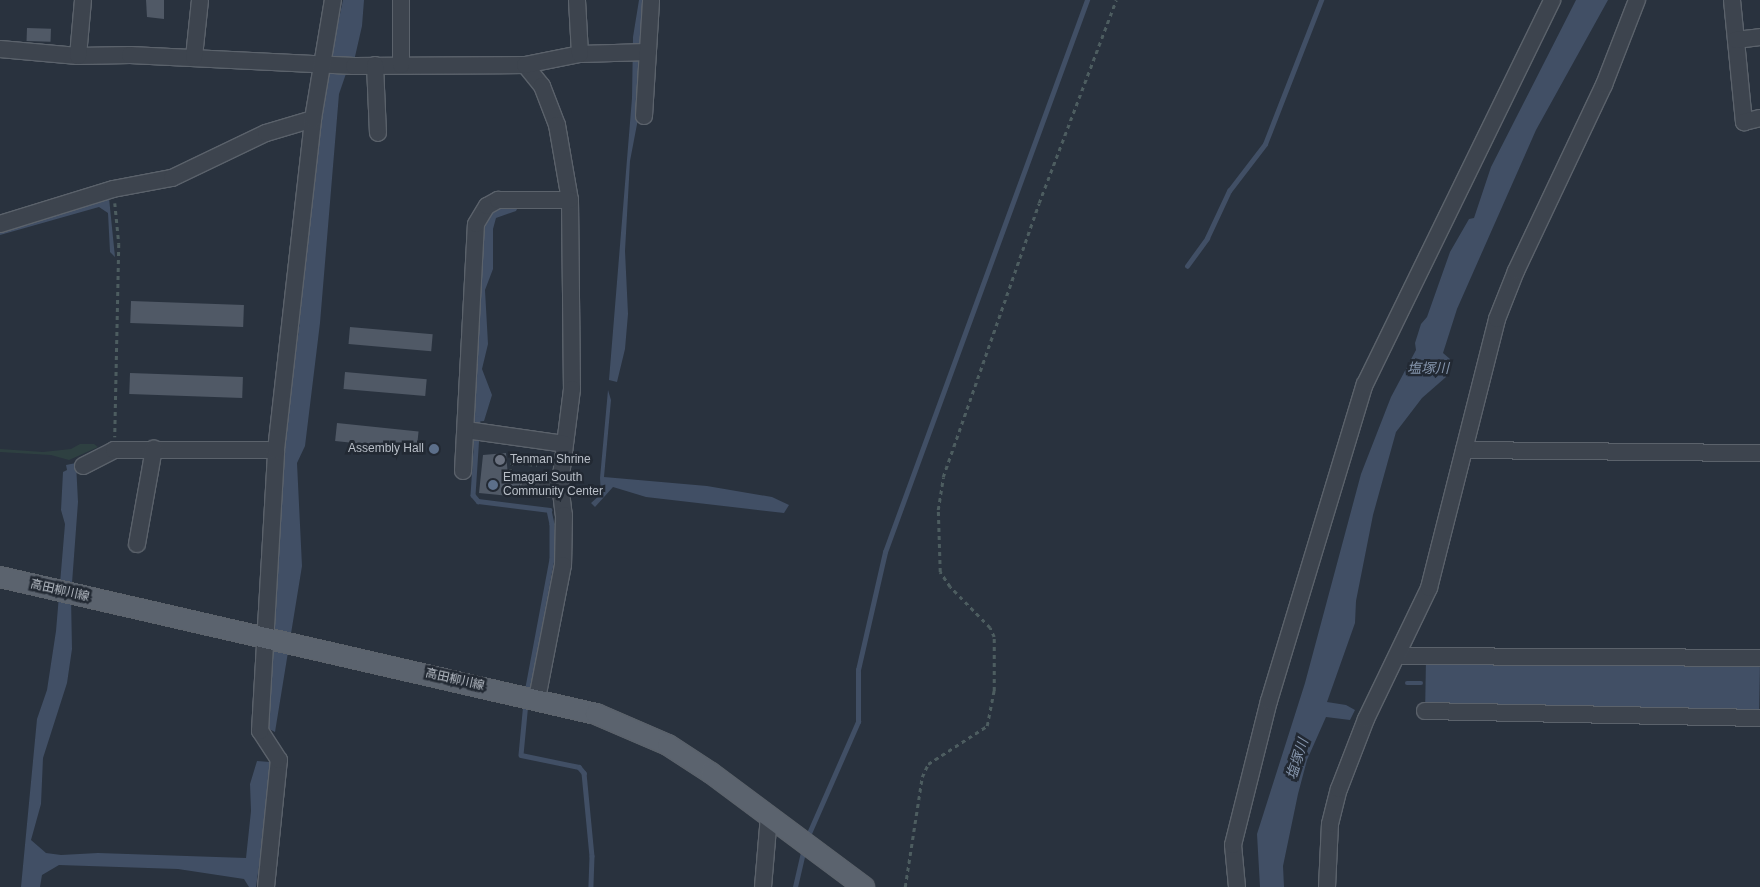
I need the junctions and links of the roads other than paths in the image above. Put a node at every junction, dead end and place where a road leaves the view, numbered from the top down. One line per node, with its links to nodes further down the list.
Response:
1 (83, 0): 15 (street)
2 (200, 0): 16 (street)
3 (334, 0): 17 (street)
4 (401, 0): 18 (street)
5 (577, 0): 14 (street)
6 (651, 0): 13 (street)
7 (1552, 0): 49 (street)
8 (1638, 0): 31 (street)
9 (1732, 0): 11 (street)
10 (1760, 37): 11 (street)
11 (1736, 40): 22 (street)
12 (0, 49): 15 (street)
13 (648, 52): 14 (street); 21 (street)
14 (580, 54): 19 (street)
15 (78, 56): 16 (street)
16 (194, 57): 17 (street)
17 (324, 62): 20 (street); 23 (street)
18 (400, 65): 19 (street); 20 (street)
19 (525, 65): 25 (street)
20 (375, 66): 24 (street)
21 (644, 116)
22 (1760, 118)
23 (313, 119): 26 (street); 30 (street)
24 (378, 133)
25 (570, 200): 27 (street); 28 (street)
26 (0, 224)
27 (474, 431): 28 (street); 34 (street)
28 (564, 444): 36 (street)
29 (154, 449): 30 (street); 33 (street); 37 (street)
30 (276, 450): 39 (street)
31 (1464, 450): 32 (street); 40 (street)
32 (1760, 453)
33 (83, 466)
34 (463, 470)
35 (529, 487): 36 (street)
36 (560, 489): 42 (street)
37 (137, 544)
38 (0, 577): 39 (main road, 高田柳川線)
39 (275, 639): 42 (main road, 高田柳川線); 46 (street)
40 (1397, 656): 41 (street); 50 (street)
41 (1760, 658)
42 (529, 697): 45 (main road, 高田柳川線)
43 (1425, 712): 44 (street)
44 (1760, 718)
45 (769, 815): 47 (street); 48 (main road, 高田柳川線)
46 (266, 887)
47 (763, 887)
48 (864, 887)
49 (1237, 887)
50 (1327, 887)

